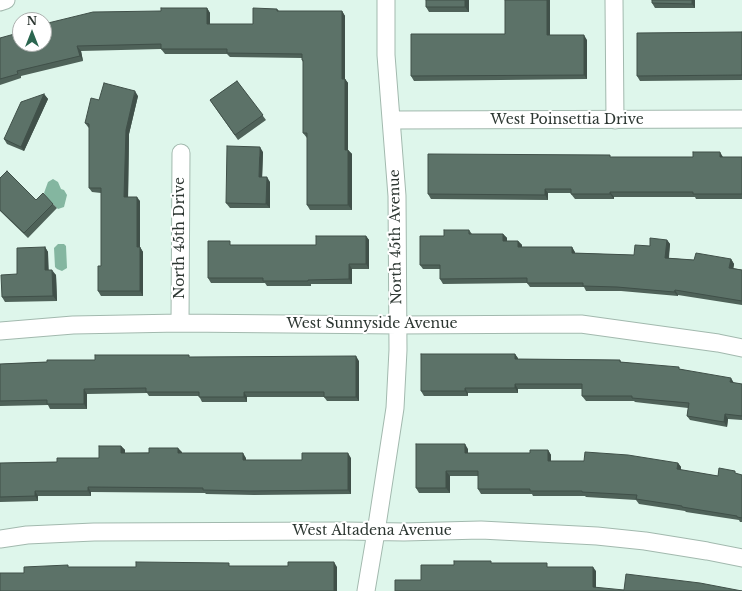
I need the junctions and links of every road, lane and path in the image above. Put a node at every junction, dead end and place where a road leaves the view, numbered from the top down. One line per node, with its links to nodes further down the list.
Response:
1 (6, 0): 4 (street)
2 (386, 0): 5 (street, North 45th Avenue)
3 (614, 0): 6 (street)
4 (0, 2)
5 (391, 120): 6 (street, West Poinsettia Drive); 10 (street, North 45th Avenue)
6 (615, 120): 7 (street, West Poinsettia Drive)
7 (742, 120)
8 (181, 153): 9 (street, North 45th Drive)
9 (180, 323): 10 (street, West Sunnyside Avenue); 11 (street, West Sunnyside Avenue)
10 (398, 325): 12 (street, West Sunnyside Avenue); 13 (street, North 45th Avenue)
11 (0, 330)
12 (742, 348)
13 (376, 532): 14 (street, West Altadena Avenue); 15 (street, West Altadena Avenue); 16 (street, North 45th Avenue)
14 (0, 539)
15 (742, 558)
16 (366, 591)

